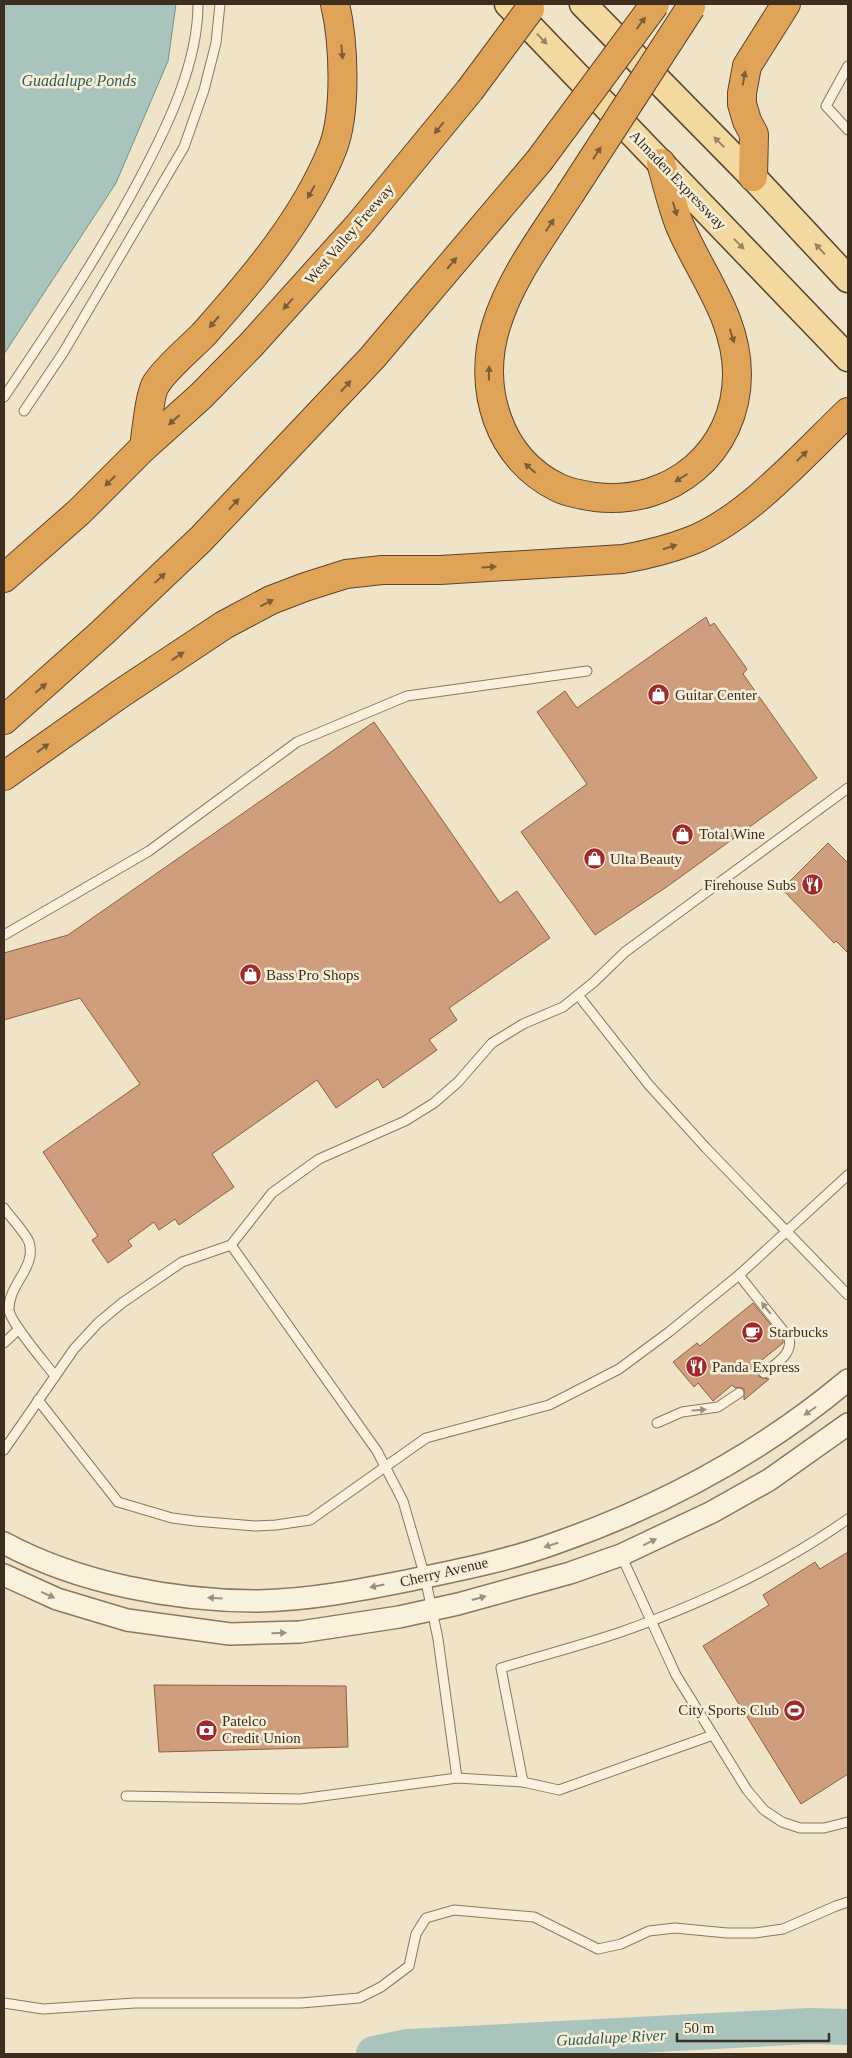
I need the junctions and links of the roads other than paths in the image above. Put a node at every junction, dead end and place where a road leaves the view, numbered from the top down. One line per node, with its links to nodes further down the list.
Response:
1 (198, 4): 15 (lane)
2 (220, 4): 16 (lane)
3 (335, 4): 18 (highway, one-way to 18)
4 (583, 4): 12 (main road, one-way to 4)
5 (655, 4): 21 (highway, one-way to 5, bridge)
6 (786, 4): 12 (highway, one-way to 6)
7 (526, 5): 11 (main road, Almaden Expressway, one-way to 11); 18 (highway, West Valley Freeway, one-way to 18, bridge)
8 (692, 5): 11 (highway, one-way to 8, bridge)
9 (848, 66): 10 (lane)
10 (848, 130)
11 (661, 162): 14 (main road, Almaden Expressway, one-way to 14)
12 (753, 177): 13 (main road, one-way to 12)
13 (846, 275)
14 (848, 358)
15 (4, 397)
16 (24, 411)
17 (848, 412): 22 (highway, one-way to 17)
18 (144, 447): 19 (highway, West Valley Freeway, one-way to 19)
19 (4, 578)
20 (587, 671): 24 (lane)
21 (4, 720)
22 (4, 776)
23 (848, 788): 25 (lane)
24 (4, 935)
25 (578, 995): 28 (lane); 29 (lane)
26 (848, 1175): 28 (lane)
27 (4, 1208): 32 (lane)
28 (788, 1231): 30 (lane); 31 (lane)
29 (231, 1245): 35 (lane); 42 (lane)
30 (739, 1274): 34 (lane, one-way to 30); 42 (lane)
31 (848, 1295)
32 (19, 1329): 33 (lane); 35 (lane)
33 (4, 1343)
34 (764, 1373)
35 (55, 1376): 38 (lane)
36 (848, 1380): 47 (street, Cherry Avenue, one-way to 47)
37 (739, 1394): 39 (lane, one-way to 37)
38 (38, 1400): 41 (lane); 42 (lane)
39 (656, 1423)
40 (848, 1424): 45 (street, one-way to 40)
41 (4, 1450)
42 (386, 1465): 47 (lane)
43 (848, 1518): 49 (lane)
44 (4, 1543): 47 (street, Cherry Avenue, one-way to 44)
45 (621, 1555): 48 (street, one-way to 45); 49 (lane)
46 (4, 1574): 48 (street, one-way to 48)
47 (425, 1577): 48 (lane)
48 (432, 1610): 51 (lane)
49 (650, 1620): 50 (lane); 52 (lane)
50 (713, 1735): 52 (lane); 54 (lane)
51 (458, 1778): 52 (lane); 53 (lane)
52 (523, 1782)
53 (126, 1796)
54 (848, 1822)
55 (848, 1902): 56 (lane)
56 (4, 2003)

